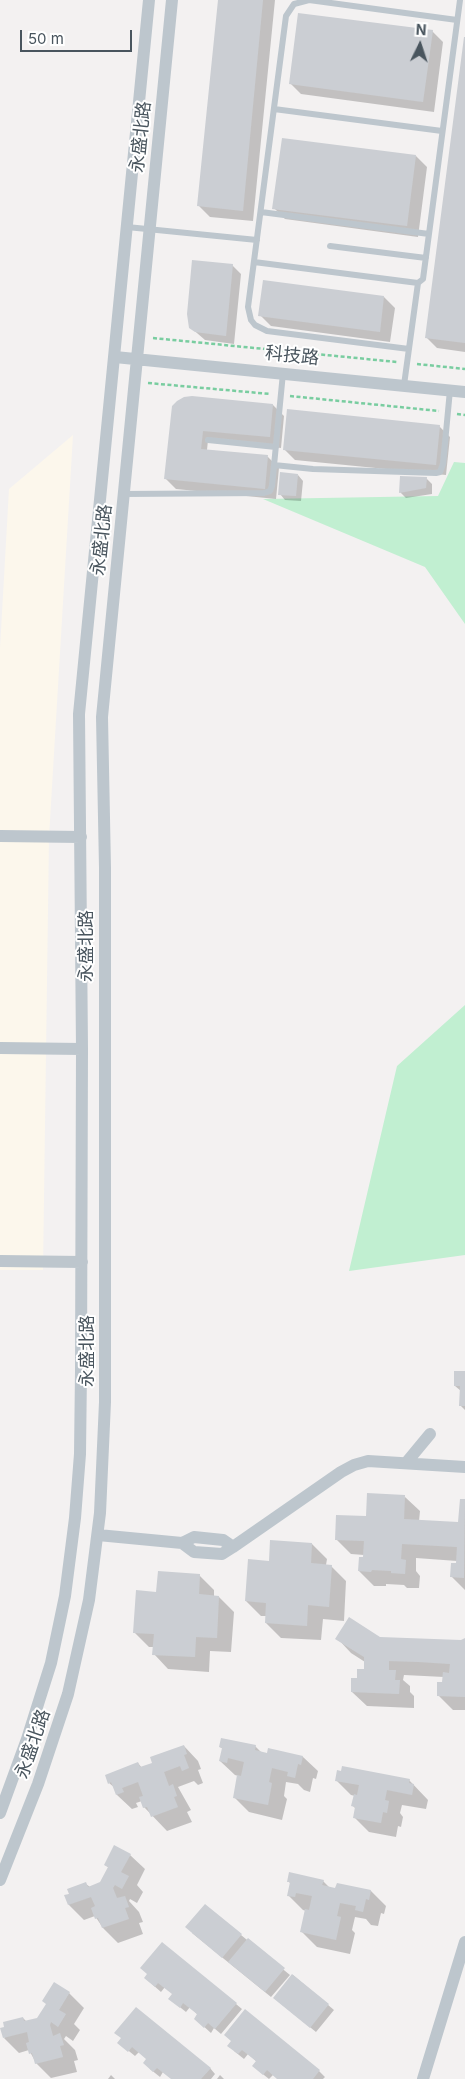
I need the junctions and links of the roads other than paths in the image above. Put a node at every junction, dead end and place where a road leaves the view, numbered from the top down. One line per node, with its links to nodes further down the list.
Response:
1 (149, 0): 8 (street, 永盛北路)
2 (172, 0): 9 (street, 永盛北路)
3 (460, 0): 4 (lane)
4 (457, 20): 5 (lane); 6 (lane)
5 (274, 109): 6 (lane); 7 (lane)
6 (442, 131): 10 (lane)
7 (261, 212): 10 (lane); 11 (lane)
8 (127, 227): 9 (lane); 17 (street, 永盛北路)
9 (150, 229): 11 (lane); 18 (street, 永盛北路)
10 (429, 234): 13 (lane)
11 (257, 240): 14 (lane)
12 (330, 246): 13 (lane)
13 (426, 258): 15 (lane)
14 (254, 262): 15 (lane); 16 (lane)
15 (418, 283): 16 (lane)
16 (409, 349): 20 (lane)
17 (115, 356): 18 (street, 科技路); 28 (street, 永盛北路)
18 (137, 359): 19 (street, 科技路); 26 (street, 永盛北路)
19 (283, 373): 20 (street, 科技路); 24 (lane)
20 (404, 385): 21 (street, 科技路)
21 (450, 390): 22 (street, 科技路); 25 (lane)
22 (465, 392)
23 (208, 440): 24 (lane)
24 (276, 447): 25 (lane)
25 (274, 465): 26 (lane)
26 (124, 494): 36 (street, 永盛北路)
27 (0, 836): 28 (street)
28 (80, 837): 30 (street, 永盛北路)
29 (0, 1048): 30 (street)
30 (82, 1049): 32 (street, 永盛北路)
31 (0, 1261): 32 (street)
32 (82, 1262): 37 (street, 永盛北路)
33 (430, 1434): 34 (street)
34 (406, 1463): 35 (street); 36 (street)
35 (465, 1467)
36 (98, 1535): 38 (street, 永盛北路)
37 (0, 1813)
38 (0, 1880)
39 (465, 1942): 40 (street)
40 (460, 1976): 41 (street)
41 (423, 2079)

